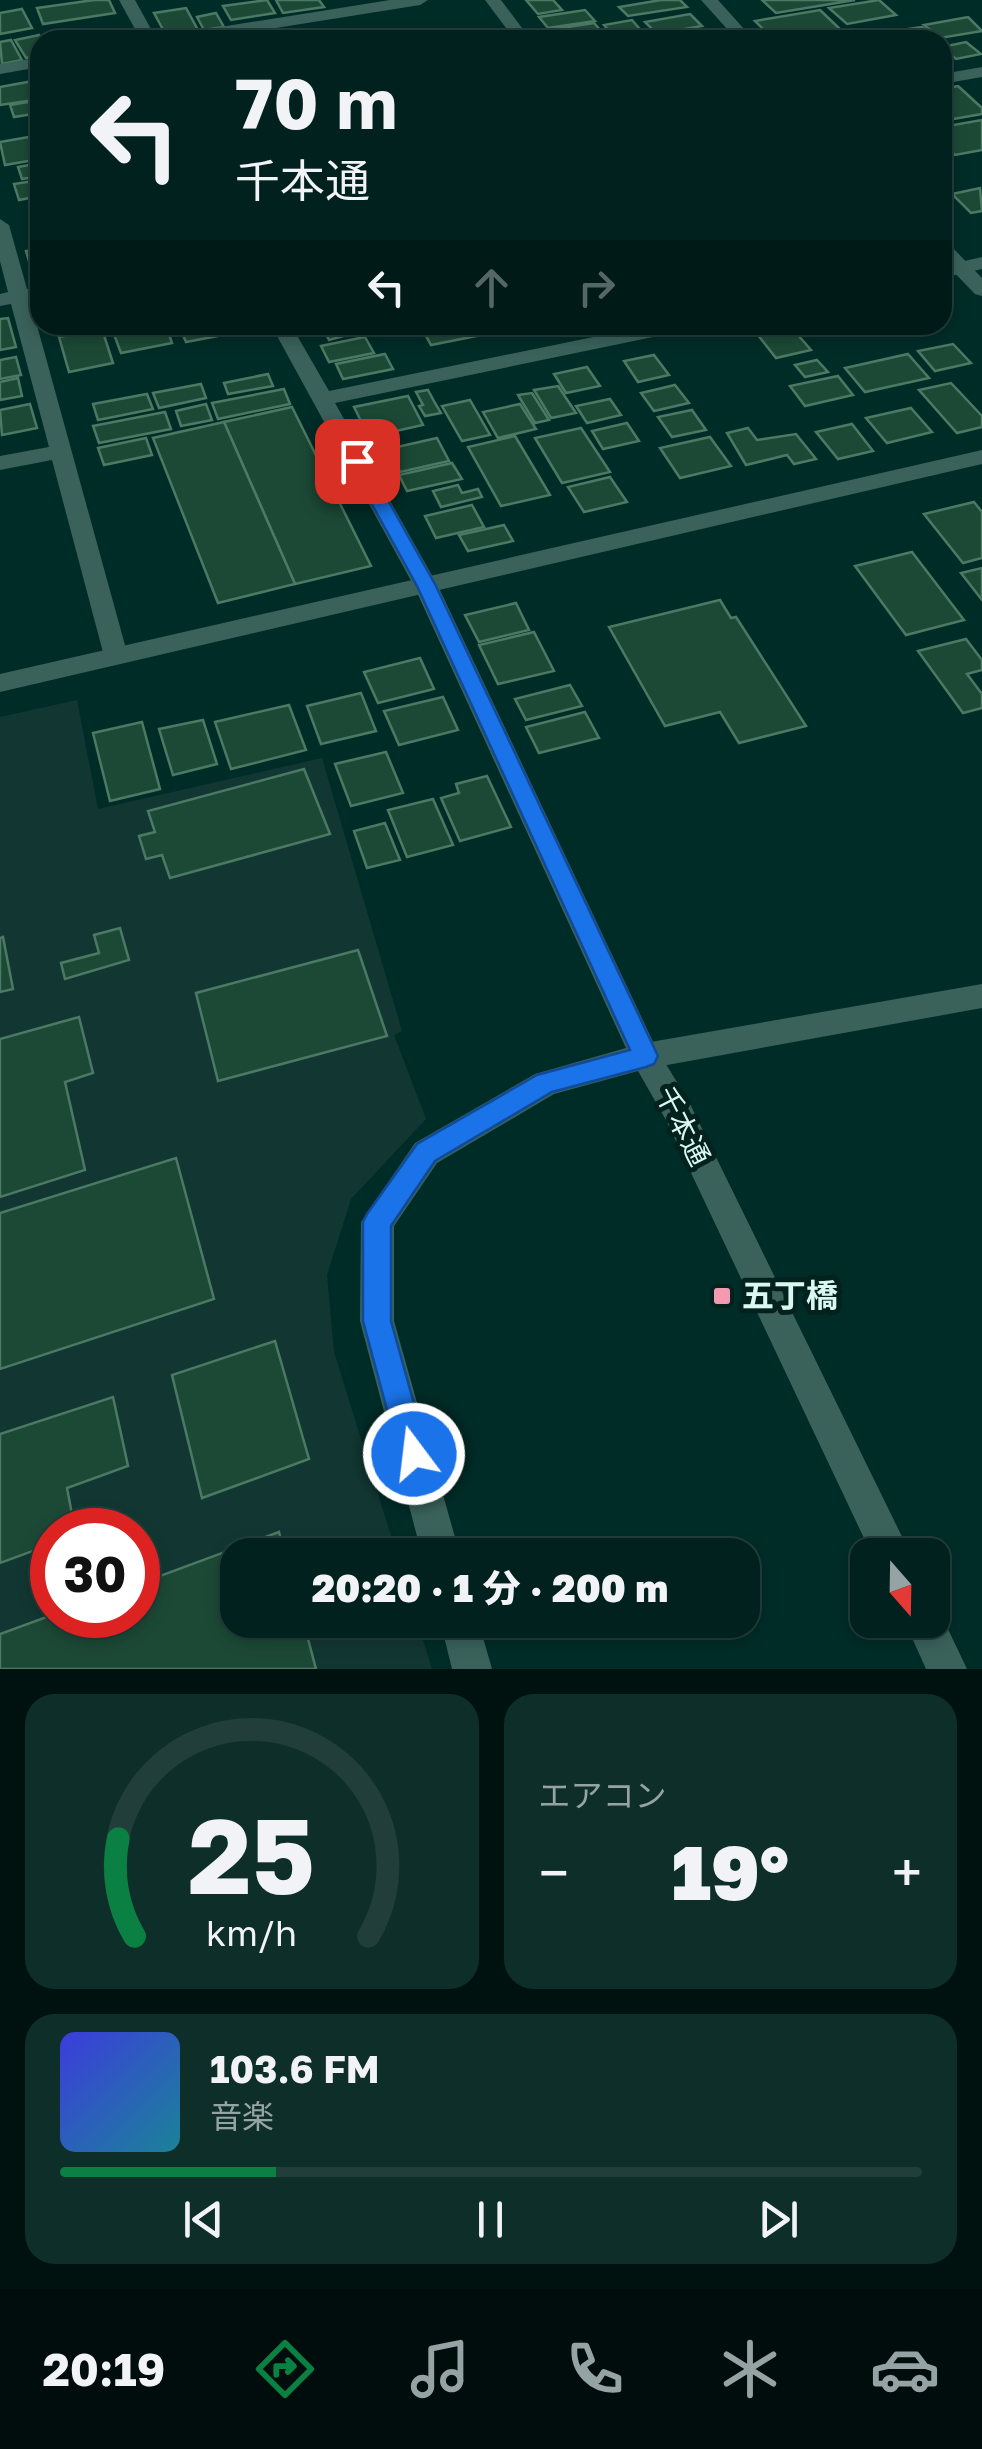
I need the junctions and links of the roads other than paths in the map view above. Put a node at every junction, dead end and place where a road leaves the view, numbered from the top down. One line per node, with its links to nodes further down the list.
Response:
1 (128, 0): 5 (street)
2 (420, 0): 6 (street)
3 (493, 0): 7 (street)
4 (709, 0): 8 (street)
5 (144, 30)
6 (232, 30)
7 (516, 30)
8 (737, 30)
9 (30, 64): 10 (street)
10 (0, 70)
11 (982, 72): 12 (street)
12 (952, 77)
13 (0, 225): 16 (street)
14 (962, 268): 15 (street)
15 (982, 290)
16 (20, 296): 20 (street)
17 (288, 335): 19 (street, 千本通)
18 (633, 335): 19 (street)
19 (323, 398): 23 (street, 千本通)
20 (60, 452): 22 (street); 24 (street)
21 (982, 457): 23 (street)
22 (0, 463)
23 (426, 586): 24 (street); 27 (street, 千本通)
24 (116, 656): 25 (street)
25 (0, 683)
26 (982, 996): 27 (street)
27 (646, 1056): 28 (street); 29 (street, 千本通)
28 (436, 1538)
29 (884, 1538)
30 (463, 1638): 32 (street)
31 (932, 1638): 33 (street)
32 (472, 1669)
33 (947, 1669)

